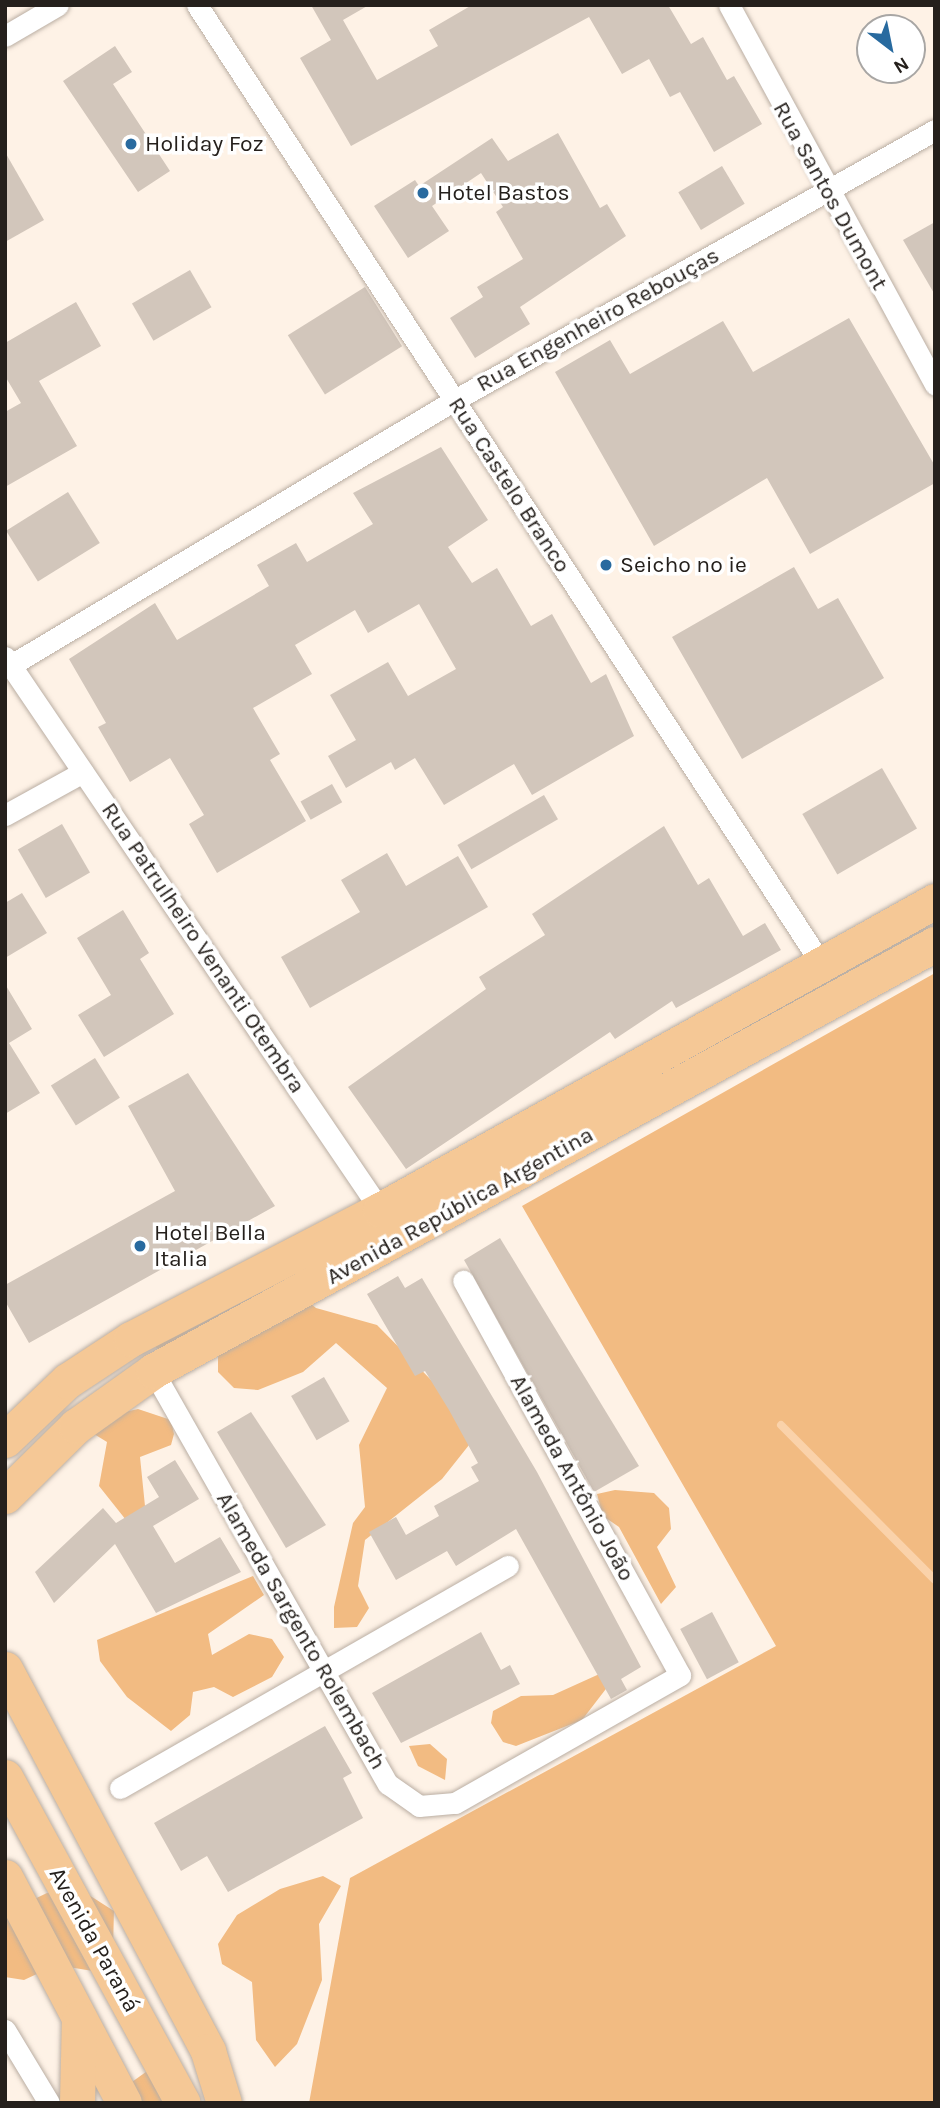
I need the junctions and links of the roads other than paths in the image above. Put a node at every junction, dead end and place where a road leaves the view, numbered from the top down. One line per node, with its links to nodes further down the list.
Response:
1 (58, 5): 4 (street)
2 (197, 5): 8 (street, Rua Castelo Branco)
3 (729, 5): 6 (street, Rua Santos Dumont)
4 (5, 36)
5 (935, 130): 6 (street, Rua Engenheiro Rebouças)
6 (826, 191): 7 (street, Rua Santos Dumont); 8 (street, Rua Engenheiro Rebouças)
7 (935, 385)
8 (453, 401): 9 (street, Rua Engenheiro Rebouças); 14 (street, Rua Castelo Branco)
9 (8, 661): 10 (street, Rua Patrulheiro Venanti Otembra)
10 (83, 772): 11 (street); 15 (street, Rua Patrulheiro Venanti Otembra)
11 (5, 816)
12 (935, 901): 14 (main road, Avenida República Argentina)
13 (935, 944): 16 (main road, Avenida República Argentina)
14 (822, 965): 15 (main road, Avenida República Argentina)
15 (380, 1210): 16 (street, Rua Patrulheiro Venanti Otembra); 19 (main road, Avenida República Argentina)
16 (399, 1241): 18 (main road, Avenida República Argentina)
17 (463, 1281): 24 (street, Alameda Antônio João)
18 (153, 1371): 20 (main road, Avenida República Argentina); 23 (street, Alameda Sargento Rolembach)
19 (10, 1430)
20 (5, 1496)
21 (508, 1566): 23 (street)
22 (5, 1669): 34 (main road)
23 (324, 1673): 24 (street, Alameda Sargento Rolembach); 26 (street)
24 (680, 1675)
25 (5, 1777): 33 (main road, Avenida Paraná)
26 (120, 1788)
27 (5, 1877): 28 (main road, Avenida Paraná)
28 (79, 2014): 31 (main road); 32 (main road, Avenida Paraná)
29 (5, 2030): 30 (street)
30 (49, 2103)
31 (77, 2103)
32 (124, 2103)
33 (183, 2103)
34 (225, 2103)

